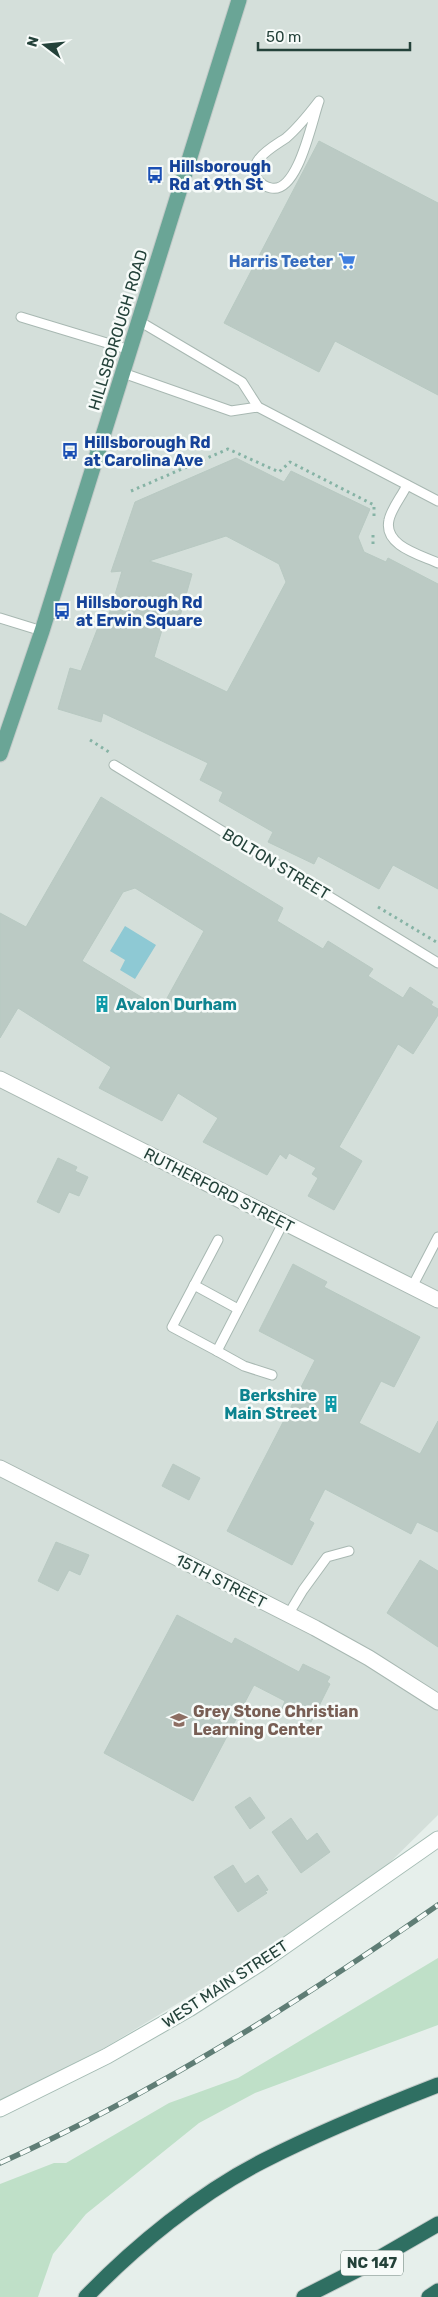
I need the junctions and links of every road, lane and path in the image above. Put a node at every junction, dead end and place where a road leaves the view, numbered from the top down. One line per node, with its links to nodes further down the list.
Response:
1 (239, 0): 4 (main road, HILLSBOROUGH ROAD)
2 (319, 101): 2 (lane)
3 (20, 317): 5 (lane)
4 (139, 321): 5 (main road, HILLSBOROUGH ROAD); 7 (lane)
5 (130, 350): 6 (main road, HILLSBOROUGH ROAD)
6 (123, 373): 7 (lane); 14 (main road, HILLSBOROUGH ROAD)
7 (258, 408): 8 (lane)
8 (407, 485): 10 (lane); 12 (lane)
9 (131, 492): 11 (path)
10 (438, 501)
11 (372, 544)
12 (438, 563)
13 (0, 618): 14 (lane)
14 (42, 631): 15 (main road, HILLSBOROUGH ROAD)
15 (0, 754)
16 (114, 765): 17 (lane, BOLTON STREET)
17 (438, 963)
18 (0, 1079): 19 (street, RUTHERFORD STREET)
19 (283, 1223): 23 (street, RUTHERFORD STREET); 25 (lane)
20 (438, 1237): 23 (lane)
21 (218, 1240): 22 (lane)
22 (194, 1286): 25 (lane); 26 (lane)
23 (412, 1287): 24 (street, RUTHERFORD STREET)
24 (438, 1300)
25 (238, 1309): 26 (lane)
26 (217, 1352): 27 (lane)
27 (272, 1375)
28 (0, 1468): 30 (street, 15TH STREET)
29 (349, 1551): 30 (lane)
30 (288, 1615): 31 (street, 15TH STREET)
31 (438, 1702)
32 (438, 1839): 34 (street, WEST MAIN STREET)
33 (438, 2085): 37 (highway)
34 (0, 2109)
35 (438, 2224): 38 (highway, NC 147)
36 (438, 2291): 39 (highway)
37 (86, 2297)
38 (304, 2297)
39 (428, 2297)

